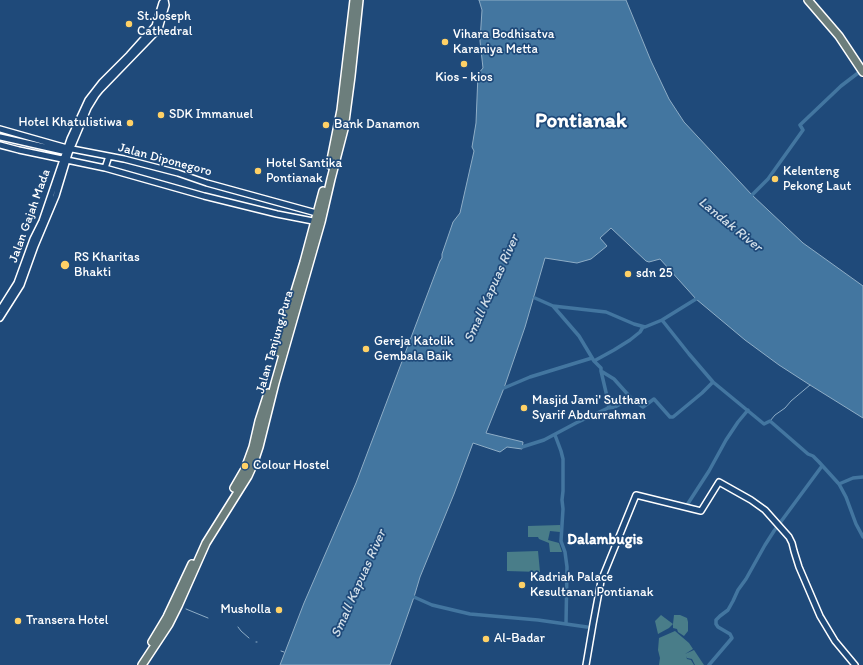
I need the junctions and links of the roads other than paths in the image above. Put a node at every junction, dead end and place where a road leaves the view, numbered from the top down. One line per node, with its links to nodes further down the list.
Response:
1 (164, 0): 9 (street, Jalan Gajah Mada)
2 (354, 0): 15 (highway, Jalan Tanjung Pura)
3 (359, 0): 15 (highway, Jalan Tanjung Pura)
4 (808, 0): 5 (highway)
5 (861, 69)
6 (0, 129): 9 (street, Jalan Diponegoro)
7 (0, 137): 9 (street)
8 (0, 144): 11 (street)
9 (68, 150): 10 (street, Jalan Diponegoro); 11 (street, Jalan Gajah Mada)
10 (108, 158): 12 (street); 13 (street, Jalan Diponegoro)
11 (65, 159): 12 (street); 17 (street, Jalan Gajah Mada)
12 (106, 167): 14 (street)
13 (280, 204): 14 (street); 15 (street, Jalan Diponegoro)
14 (278, 213): 16 (street)
15 (320, 214): 16 (highway, Jalan Tanjung Pura)
16 (318, 222): 19 (highway, Jalan Tanjung Pura)
17 (2, 310): 18 (street, Jalan Gajah Mada)
18 (0, 318)
19 (191, 572): 20 (highway, Jalan Tanjung Pura); 21 (highway, Jalan Tanjung Pura)
20 (137, 665)
21 (142, 665)
22 (586, 665): 23 (street)
23 (855, 665)

